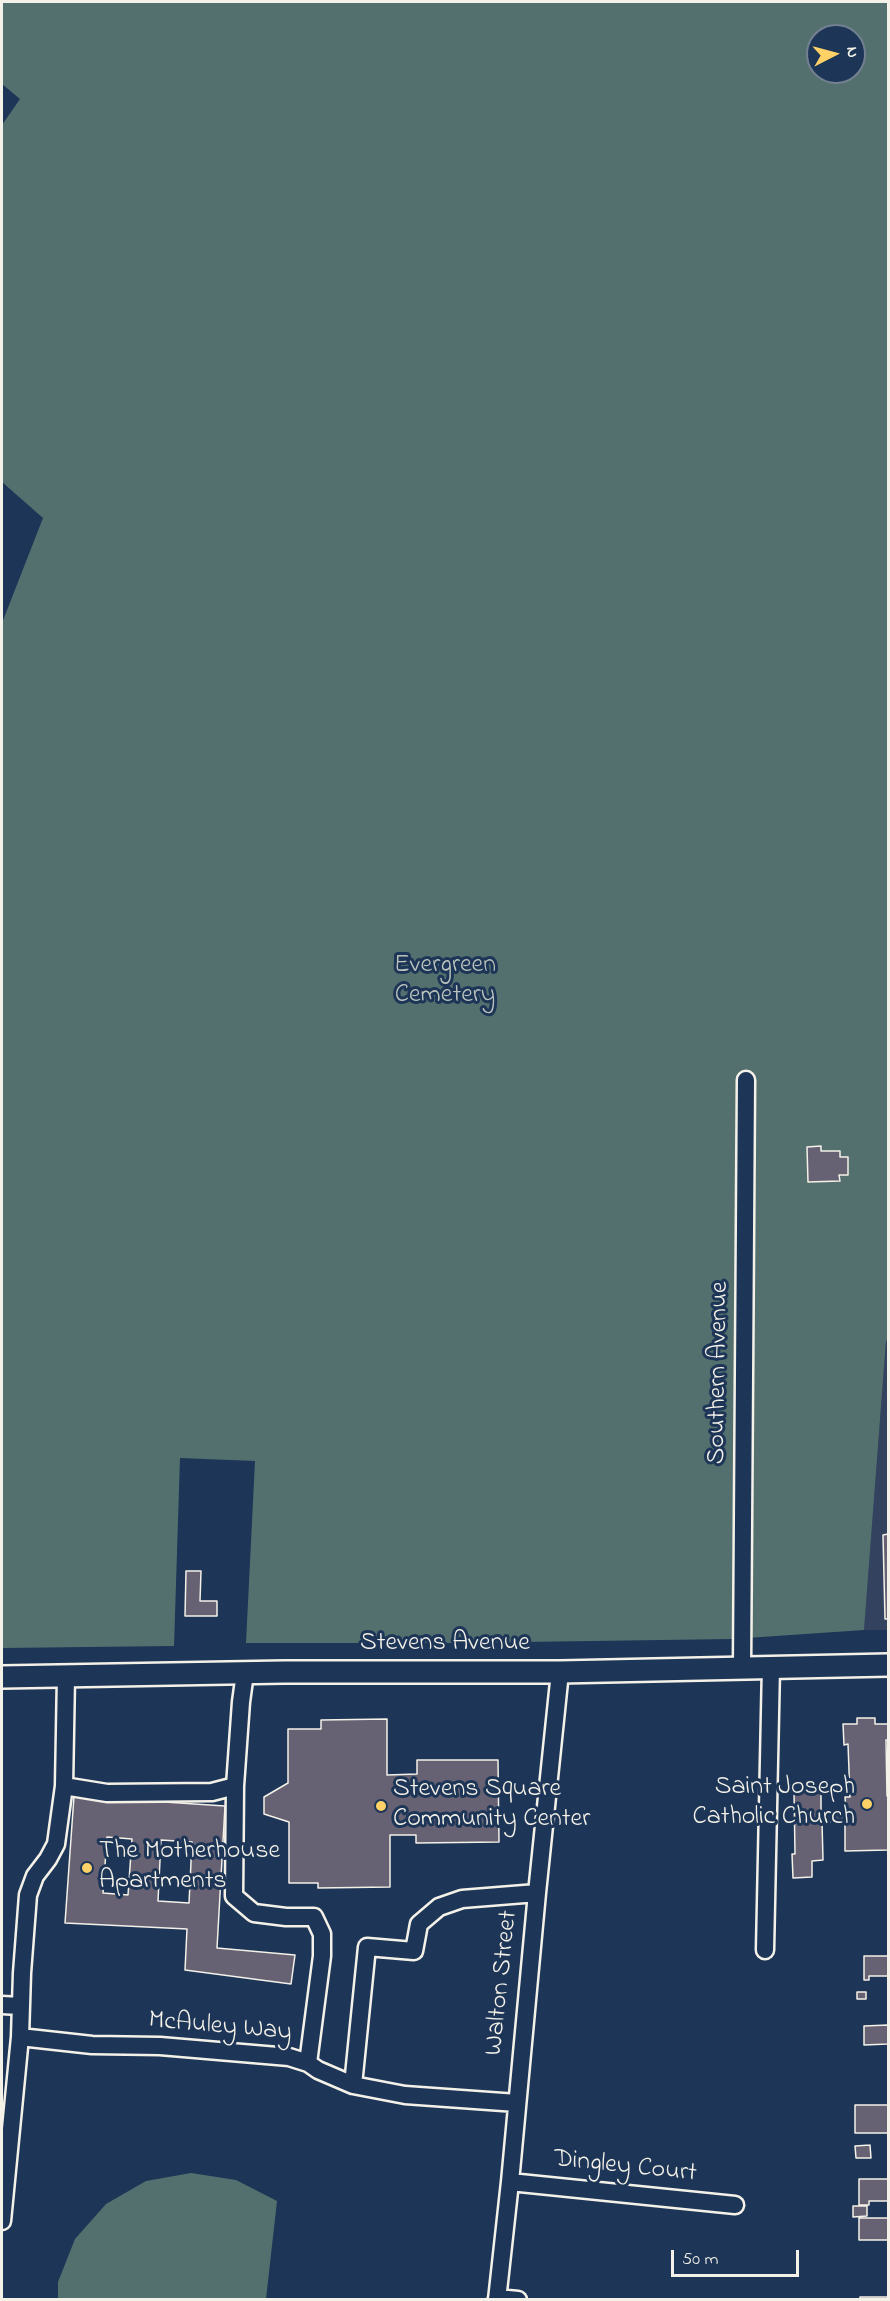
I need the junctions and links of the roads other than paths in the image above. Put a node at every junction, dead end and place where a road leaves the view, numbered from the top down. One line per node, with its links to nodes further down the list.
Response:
1 (746, 1080): 4 (street, Southern Avenue)
2 (888, 1665): 3 (main road, Stevens Avenue)
3 (771, 1666): 4 (main road, Stevens Avenue); 12 (street)
4 (742, 1667): 5 (main road, Stevens Avenue)
5 (560, 1672): 6 (main road, Stevens Avenue); 11 (street, Walton Street)
6 (245, 1673): 7 (main road, Stevens Avenue); 10 (street)
7 (66, 1676): 8 (main road, Stevens Avenue); 9 (street)
8 (2, 1677)
9 (64, 1786): 10 (street); 14 (street)
10 (235, 1786): 16 (street)
11 (537, 1893): 17 (street); 18 (street, Walton Street)
12 (765, 1950)
13 (2, 2005): 14 (street)
14 (20, 2006): 15 (street)
15 (20, 2037): 16 (street, McAuley Way); 21 (street)
16 (308, 2063): 17 (street, McAuley Way)
17 (353, 2085): 18 (street, McAuley Way)
18 (517, 2103): 19 (street, Walton Street)
19 (510, 2182): 20 (street, Dingley Court); 22 (street, Walton Street)
20 (735, 2205)
21 (2, 2221)
22 (497, 2299): 23 (street)
23 (518, 2300)

